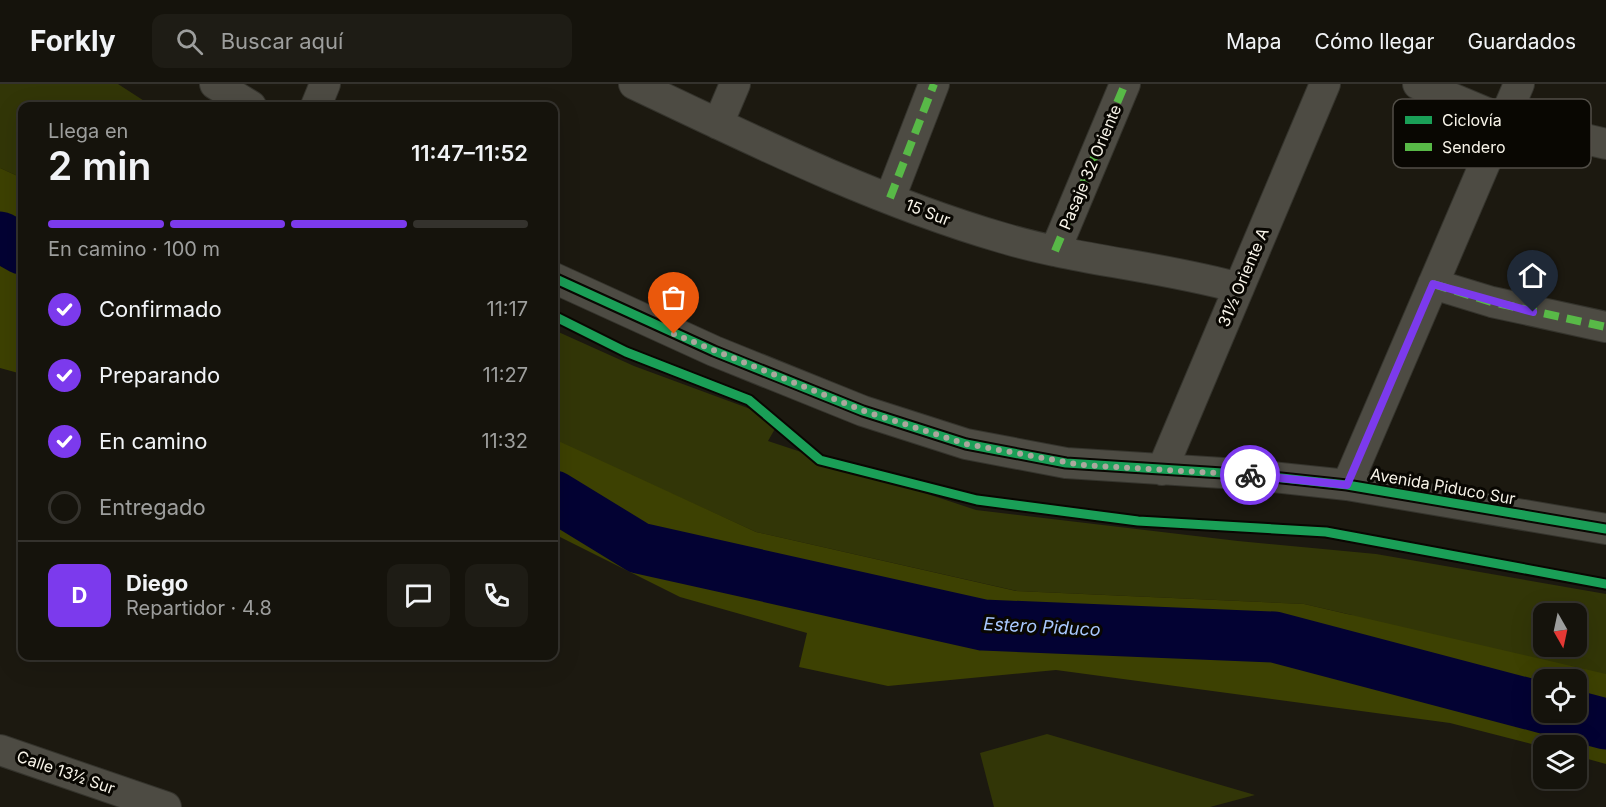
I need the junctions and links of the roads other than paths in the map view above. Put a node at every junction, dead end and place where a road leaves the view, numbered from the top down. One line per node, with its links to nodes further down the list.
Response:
1 (215, 84): 12 (street)
2 (325, 84): 13 (street)
3 (634, 84): 14 (street, 15 Sur)
4 (735, 84): 14 (street)
5 (934, 84): 18 (street)
6 (1125, 84): 19 (street, Pasaje 32 Oriente)
7 (1325, 84): 22 (street, 31½ Oriente A)
8 (1418, 84): 10 (street)
9 (1519, 84): 11 (street)
10 (1454, 99)
11 (1513, 99)
12 (244, 102)
13 (318, 102)
14 (718, 124): 18 (street, 15 Sur)
15 (1591, 140): 16 (street)
16 (1606, 144)
17 (1483, 168): 21 (street)
18 (890, 198): 19 (street, 15 Sur)
19 (1054, 251): 22 (street, 15 Sur)
20 (558, 280): 24 (street, Avenida Piduco Sur)
21 (1433, 284): 23 (street); 25 (street)
22 (1239, 288): 24 (street, 31½ Oriente A)
23 (1606, 327)
24 (1162, 470): 25 (street, Avenida Piduco Sur)
25 (1347, 485): 26 (street, Avenida Piduco Sur)
26 (1606, 529)
27 (0, 750): 28 (street, Calle 13½ Sur)
28 (166, 807)

